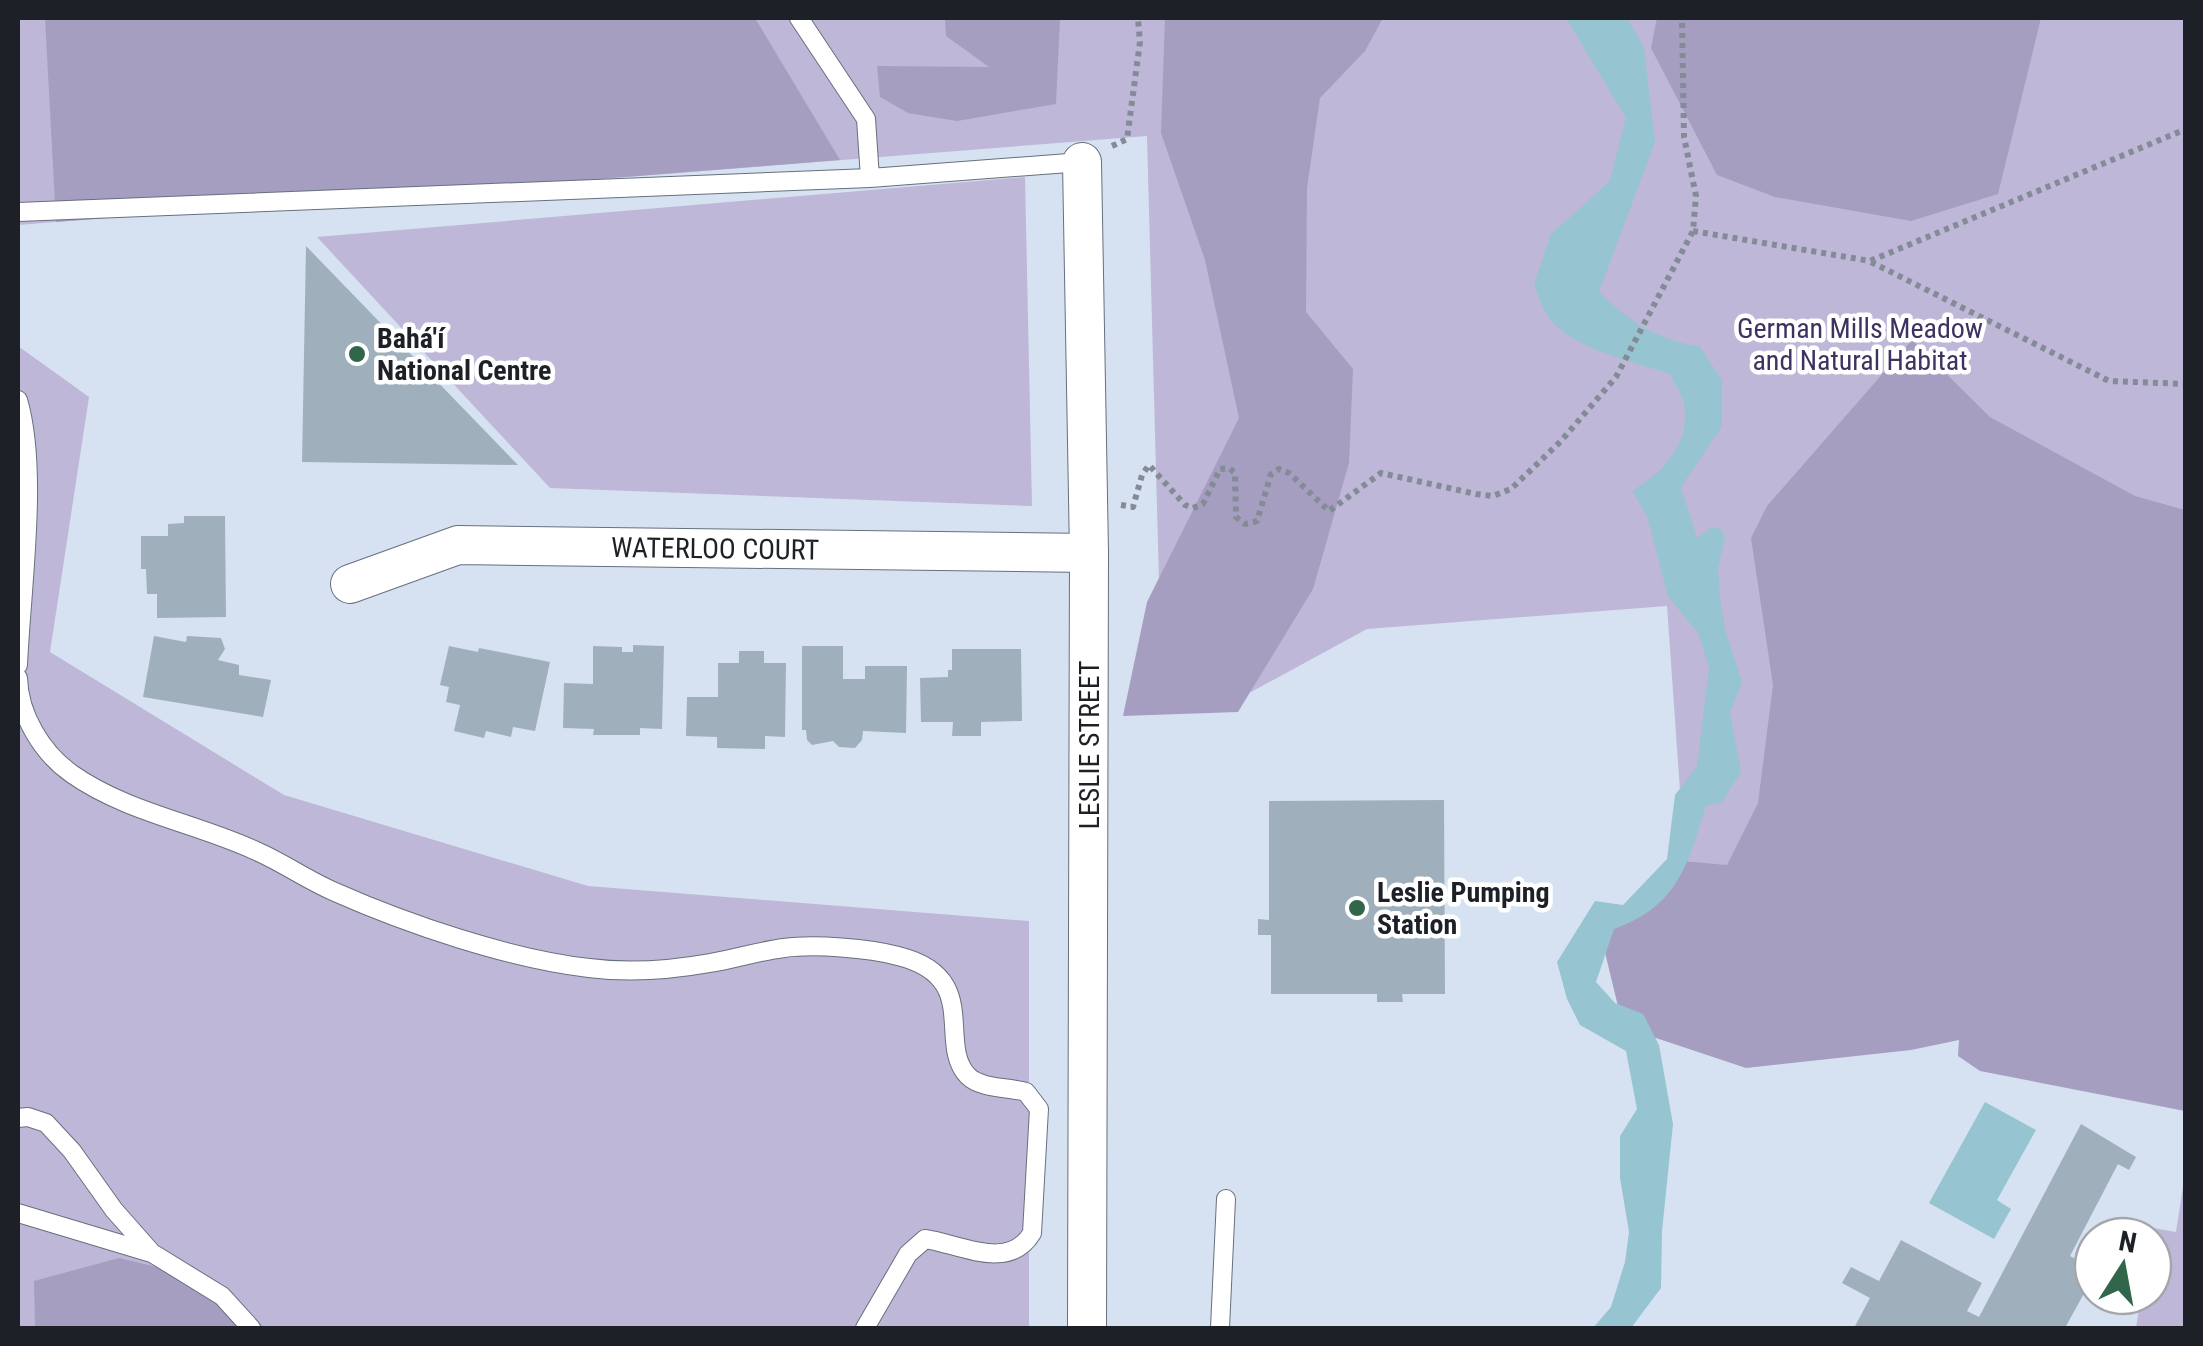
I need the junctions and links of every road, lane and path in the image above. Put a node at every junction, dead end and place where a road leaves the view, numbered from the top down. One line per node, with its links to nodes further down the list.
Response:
1 (799, 18): 6 (lane)
2 (1138, 18): 5 (path)
3 (1682, 18): 8 (path)
4 (2186, 129): 9 (path)
5 (1082, 162): 6 (lane); 12 (street, LESLIE STREET)
6 (870, 178): 7 (lane)
7 (18, 212)
8 (1693, 231): 9 (path); 12 (path)
9 (1870, 261): 10 (path)
10 (2186, 384)
11 (18, 400): 15 (lane)
12 (1088, 491): 13 (street, LESLIE STREET)
13 (1089, 553): 14 (street, WATERLOO COURT); 23 (street, LESLIE STREET)
14 (350, 584)
15 (18, 665)
16 (18, 678): 22 (lane)
17 (18, 1118): 20 (lane)
18 (1226, 1198): 24 (lane)
19 (18, 1213): 20 (lane)
20 (152, 1253): 21 (lane)
21 (251, 1328)
22 (865, 1328)
23 (1086, 1328)
24 (1220, 1328)

